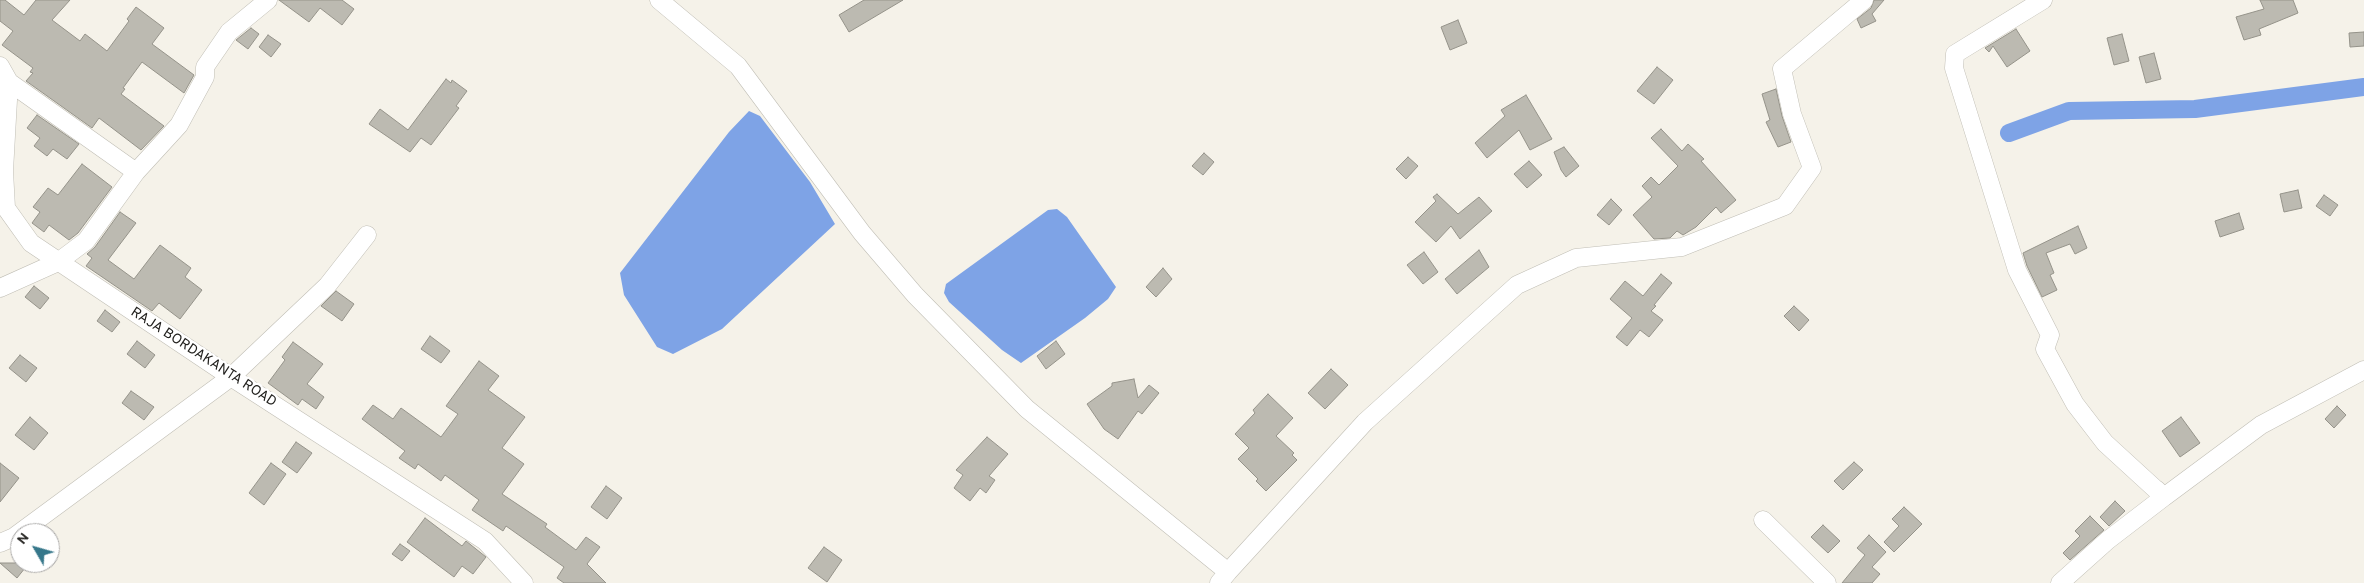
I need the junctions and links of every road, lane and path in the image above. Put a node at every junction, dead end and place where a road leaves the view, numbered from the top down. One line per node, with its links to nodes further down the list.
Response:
1 (268, 0): 7 (street)
2 (659, 0): 16 (street)
3 (1864, 0): 16 (street)
4 (2043, 0): 13 (street)
5 (0, 66): 6 (street)
6 (9, 82): 7 (street); 9 (street, RAJA BORDAKANTA ROAD)
7 (136, 172): 9 (street)
8 (367, 235): 12 (street)
9 (58, 262): 10 (street); 12 (street, RAJA BORDAKANTA ROAD)
10 (0, 288)
11 (2364, 370): 13 (street)
12 (231, 377): 15 (street); 17 (street, RAJA BORDAKANTA ROAD)
13 (2164, 497): 19 (street)
14 (1762, 520): 18 (street)
15 (0, 543)
16 (1223, 578)
17 (524, 583)
18 (1827, 583)
19 (2060, 583)

